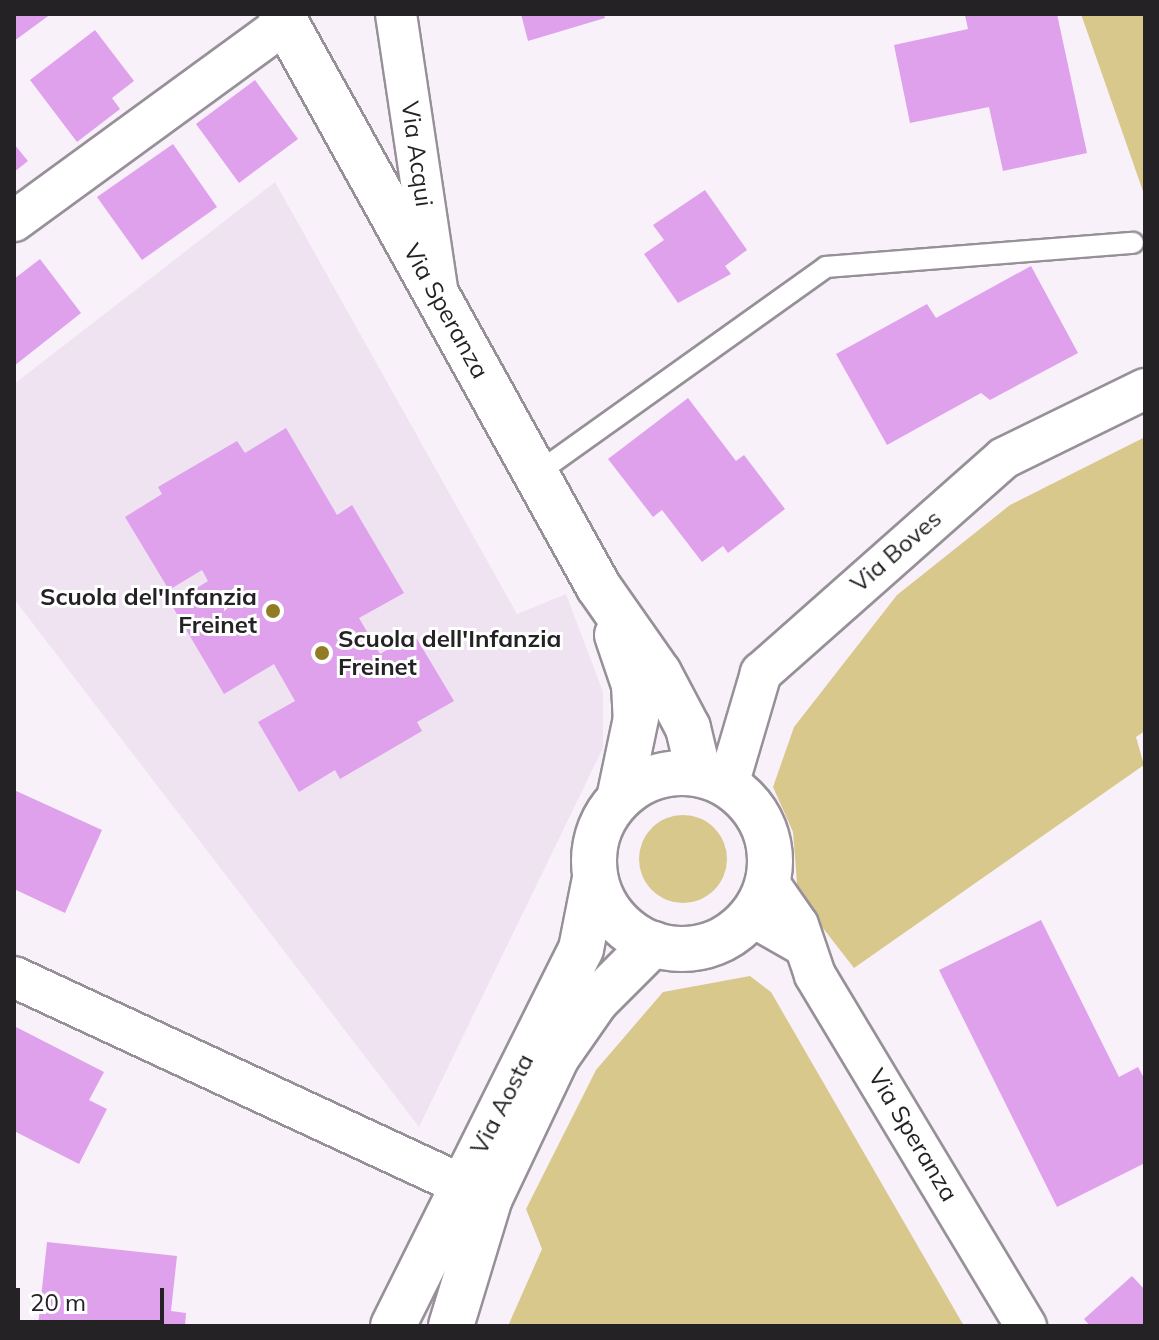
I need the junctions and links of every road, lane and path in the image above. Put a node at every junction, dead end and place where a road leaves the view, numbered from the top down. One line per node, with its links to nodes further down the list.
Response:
1 (396, 14): 5 (street, Via Acqui)
2 (283, 19): 3 (street, Via Speranza); 5 (street, Via Speranza)
3 (14, 221)
4 (1133, 243): 7 (lane)
5 (437, 293): 7 (street, Via Speranza)
6 (1145, 389): 9 (street, Via Boves)
7 (536, 474): 8 (street, Via Speranza)
8 (606, 598): 9 (street, Via Speranza); 10 (street, Via Speranza)
9 (714, 779): 10 (street); 12 (street)
10 (619, 799): 11 (street)
11 (595, 878): 13 (street); 15 (street, Via Aosta)
12 (759, 898): 13 (street); 18 (street, Via Speranza)
13 (653, 944): 15 (street, Via Aosta)
14 (14, 977): 15 (street)
15 (475, 1191): 16 (street, Via Aosta); 17 (street, Via Aosta)
16 (393, 1326)
17 (451, 1326)
18 (1026, 1326)

